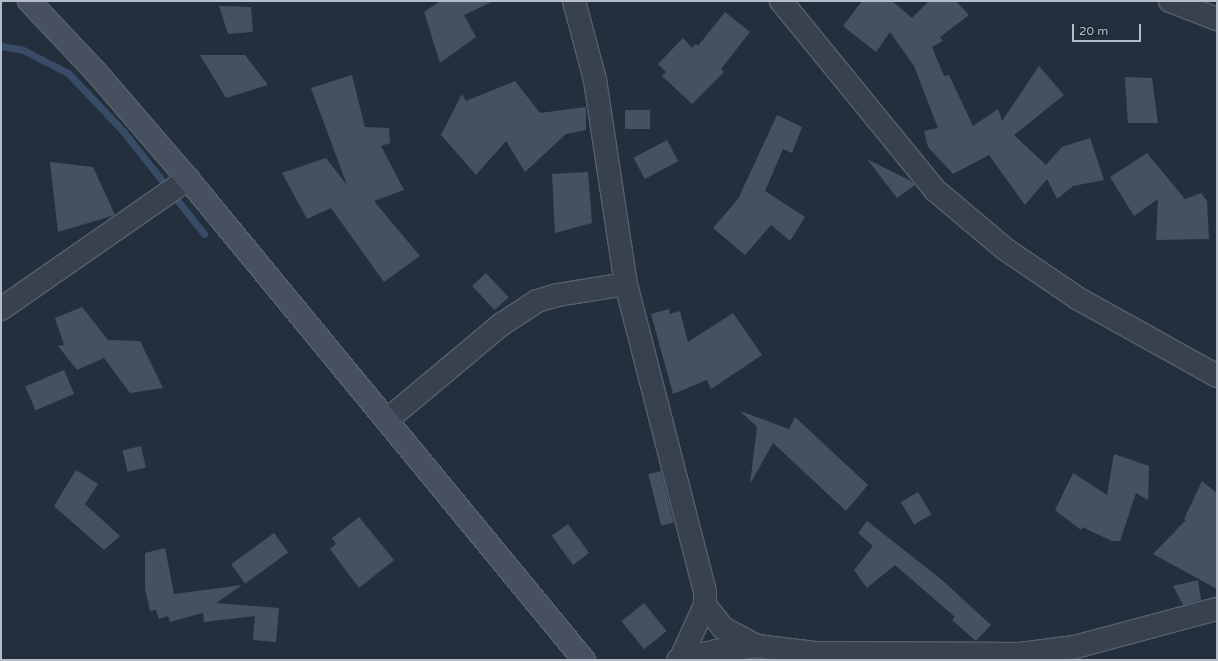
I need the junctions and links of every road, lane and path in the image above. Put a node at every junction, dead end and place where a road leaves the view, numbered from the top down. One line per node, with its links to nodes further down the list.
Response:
1 (29, 1): 6 (street)
2 (574, 1): 7 (street)
3 (781, 1): 9 (street)
4 (1170, 1): 5 (street)
5 (1217, 19)
6 (188, 179): 8 (street); 10 (street)
7 (626, 284): 10 (street); 11 (street)
8 (1, 309)
9 (1217, 376)
10 (387, 420): 15 (street)
11 (705, 605): 13 (street); 14 (street)
12 (1217, 608): 13 (street)
13 (757, 646): 14 (street)
14 (679, 659)
15 (584, 660)

